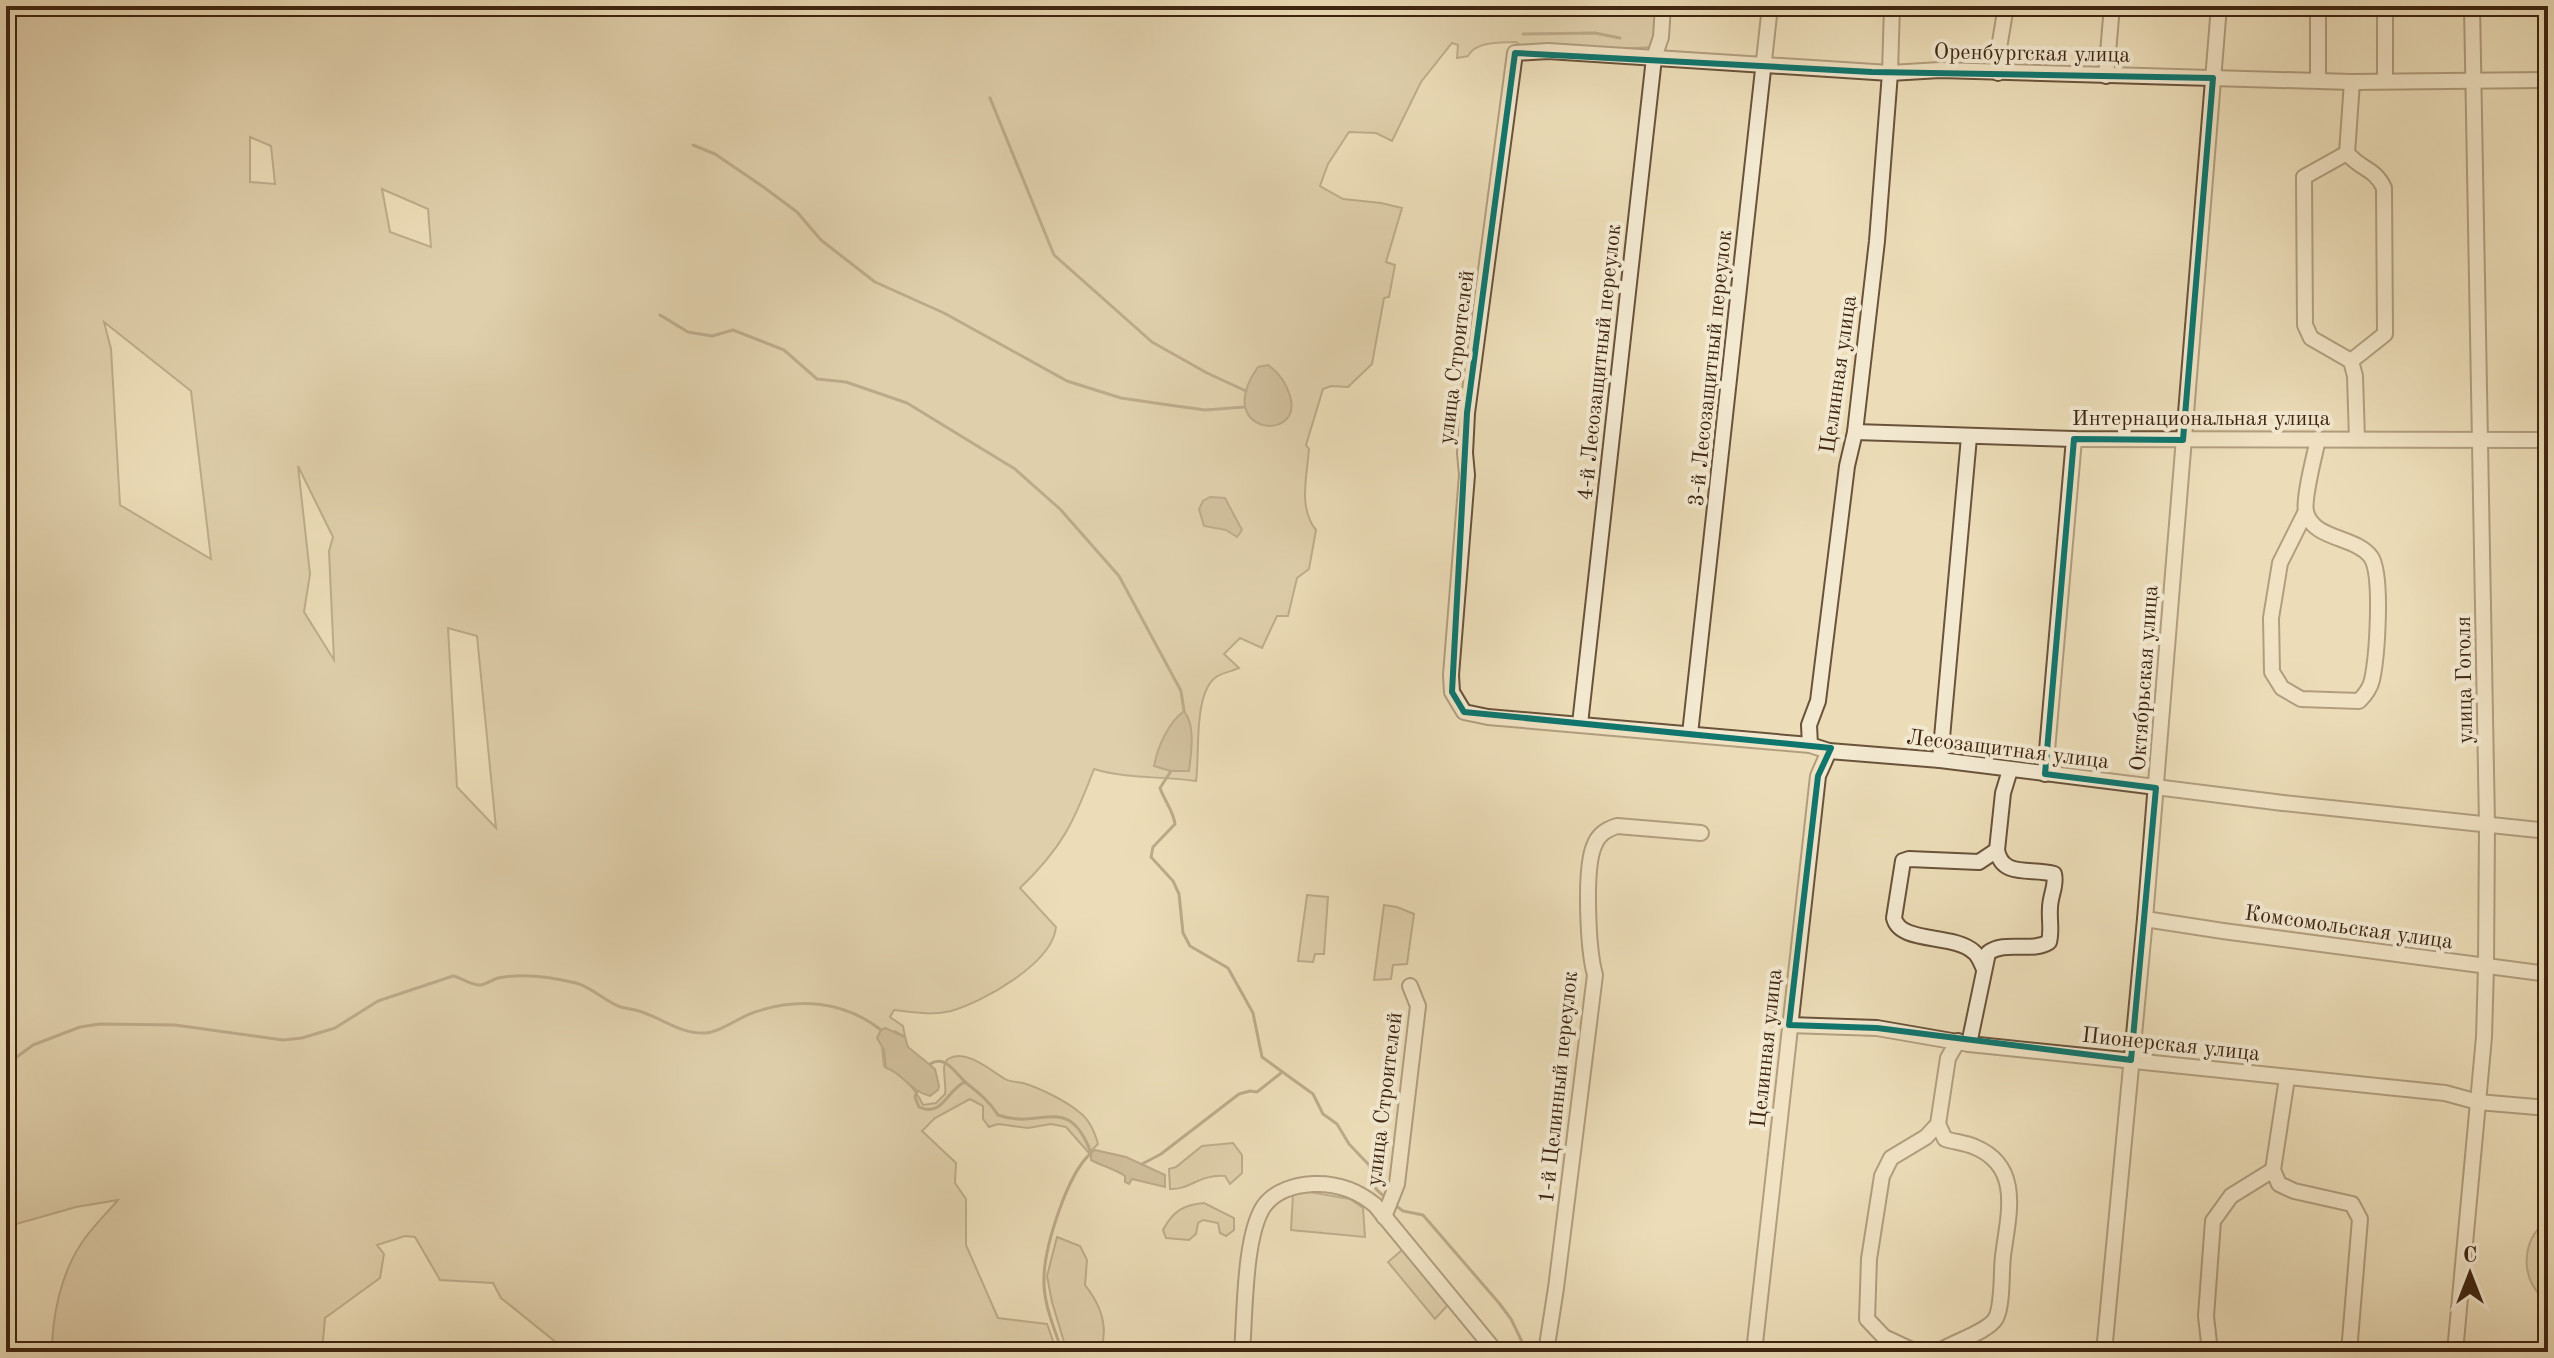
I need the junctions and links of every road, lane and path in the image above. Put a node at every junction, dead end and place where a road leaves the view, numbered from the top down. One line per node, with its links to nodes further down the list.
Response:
1 (1663, 6): 11 (street, 4-й Лесозащитный переулок)
2 (1770, 6): 12 (street, 3-й Лесозащитный переулок)
3 (1892, 6): 13 (street, Целинная улица)
4 (2006, 6): 14 (street)
5 (2112, 6): 15 (street)
6 (2219, 6): 16 (street, Октябрьская улица)
7 (2318, 6): 17 (street)
8 (2385, 6): 19 (street)
9 (2472, 6): 20 (street, улица Гоголя)
10 (1515, 53): 11 (street, Оренбургская улица); 33 (street, улица Строителей)
11 (1654, 58): 12 (street, Оренбургская улица); 34 (street, 4-й Лесозащитный переулок)
12 (1765, 66): 13 (street, Оренбургская улица); 35 (street, 3-й Лесозащитный переулок)
13 (1890, 73): 14 (street, Оренбургская улица); 24 (street, Целинная улица)
14 (1998, 73): 15 (street, Оренбургская улица)
15 (2106, 76): 16 (street, Оренбургская улица)
16 (2213, 78): 17 (street, Оренбургская улица); 29 (street, Октябрьская улица)
17 (2318, 80): 21 (street, Оренбургская улица)
18 (2548, 80): 20 (street, Оренбургская улица)
19 (2385, 81): 20 (street, Оренбургская улица); 21 (street, Оренбургская улица)
20 (2474, 81): 30 (street, улица Гоголя)
21 (2352, 82): 22 (street)
22 (2347, 153): 23 (street); 23 (street)
23 (2351, 361): 28 (street)
24 (1855, 432): 25 (street, Интернациональная улица); 36 (street, Целинная улица)
25 (1969, 437): 26 (street, Интернациональная улица); 38 (street)
26 (2074, 439): 29 (street, Интернациональная улица); 40 (street)
27 (2318, 439): 28 (street, Интернациональная улица); 29 (street, Интернациональная улица); 32 (street)
28 (2357, 439): 30 (street, Интернациональная улица)
29 (2183, 440): 41 (street, Октябрьская улица)
30 (2480, 440): 31 (street, Интернациональная улица); 42 (street, улица Гоголя)
31 (2548, 440)
32 (2306, 511): 32 (street)
33 (1464, 712): 34 (street, Лесозащитная улица)
34 (1580, 724): 35 (street, Лесозащитная улица)
35 (1690, 734): 36 (street, Лесозащитная улица)
36 (1810, 745): 37 (street, Лесозащитная улица)
37 (1829, 751): 38 (street, Лесозащитная улица); 51 (street, Целинная улица)
38 (1940, 760): 39 (street, Лесозащитная улица)
39 (2010, 770): 40 (street, Лесозащитная улица); 45 (street)
40 (2045, 774): 41 (street, Лесозащитная улица)
41 (2156, 788): 42 (street, Лесозащитная улица); 46 (street, Октябрьская улица)
42 (2487, 825): 43 (street, Лесозащитная улица); 47 (street, улица Гоголя)
43 (2548, 831)
44 (1701, 833): 62 (street, 1-й Целинный переулок)
45 (1997, 850): 48 (street); 48 (street)
46 (2145, 919): 47 (street, Комсомольская улица); 53 (street, Октябрьская улица)
47 (2486, 967): 49 (street, Комсомольская улица); 55 (street, улица Гоголя)
48 (1984, 969): 52 (street)
49 (2548, 974)
50 (1410, 986): 59 (street, улица Строителей)
51 (1789, 1025): 52 (street, Пионерская улица); 63 (street, Целинная улица)
52 (1964, 1042): 53 (street, Пионерская улица); 57 (street)
53 (2131, 1060): 54 (street, Пионерская улица); 66 (street, Октябрьская улица)
54 (2287, 1078): 55 (street, Пионерская улица); 58 (street)
55 (2478, 1102): 56 (street, Пионерская улица); 69 (street, улица Гоголя)
56 (2548, 1108)
57 (1938, 1124): 64 (street); 65 (street)
58 (2273, 1170): 67 (street); 68 (street)
59 (1384, 1217): 60 (street); 61 (street)
60 (1242, 1352)
61 (1496, 1352)
62 (1546, 1352)
63 (1754, 1352)
64 (1916, 1352)
65 (1938, 1352)
66 (2104, 1352)
67 (2210, 1352)
68 (2349, 1352)
69 (2455, 1352)

